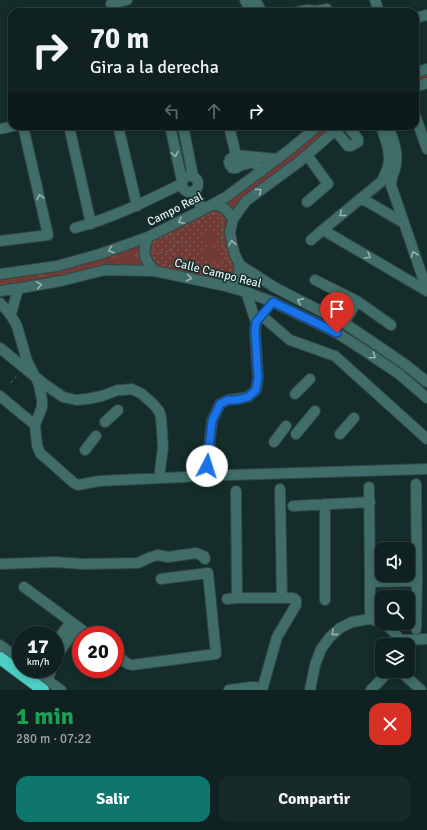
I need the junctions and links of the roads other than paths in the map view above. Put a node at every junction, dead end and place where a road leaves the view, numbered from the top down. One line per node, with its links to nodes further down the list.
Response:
1 (127, 0): 2 (street)
2 (111, 4)
3 (419, 124): 15 (street)
4 (24, 130): 37 (street, one-way to 4)
5 (70, 130): 33 (street)
6 (119, 130): 29 (street)
7 (171, 130): 23 (street, one-way to 23)
8 (184, 130): 22 (street)
9 (230, 130): 17 (street)
10 (313, 130): 20 (street)
11 (335, 130): 18 (street)
12 (338, 130): 13 (street)
13 (351, 130)
14 (386, 130): 24 (street)
15 (425, 137): 16 (street)
16 (427, 149)
17 (236, 155): 19 (street); 19 (street)
18 (307, 155): 27 (street); 31 (street, one-way to 18)
19 (254, 159): 20 (street); 21 (street)
20 (278, 159): 21 (street)
21 (260, 172): 28 (street)
22 (193, 176): 23 (street); 25 (street)
23 (181, 183): 25 (street); 29 (street)
24 (386, 183): 26 (street); 32 (street)
25 (194, 191): 30 (street)
26 (361, 198): 32 (street); 35 (street, one-way to 35)
27 (307, 202)
28 (213, 204): 30 (street, Campo Real); 31 (street)
29 (137, 206): 33 (street)
30 (202, 210): 36 (street, Campo Real, one-way to 36)
31 (233, 219): 39 (street, one-way to 31)
32 (404, 223): 46 (street, one-way to 32)
33 (91, 224): 34 (street)
34 (75, 228)
35 (323, 230): 38 (street); 46 (street, one-way to 46)
36 (148, 237): 40 (street); 41 (street, one-way to 41)
37 (0, 240)
38 (311, 240)
39 (240, 265): 43 (street); 53 (street, Calle Campo Real, one-way to 39)
40 (154, 270): 43 (street, Calle Campo Real, one-way to 43); 44 (street, Calle Campo Real, one-way to 40)
41 (0, 274)
42 (315, 280): 48 (street)
43 (225, 286): 47 (street, Calle Campo Real)
44 (18, 288): 45 (street, Calle Campo Real); 51 (street)
45 (0, 291)
46 (427, 291)
47 (246, 292): 49 (street, Calle Campo Real); 52 (street)
48 (357, 301): 53 (street); 54 (street)
49 (273, 302): 52 (street); 61 (street, Calle Campo Real, one-way to 61)
50 (0, 303): 51 (street)
51 (11, 314): 56 (street)
52 (259, 319): 71 (street); 75 (street)
53 (344, 323): 58 (street, Calle Campo Real)
54 (392, 324)
55 (0, 348): 56 (street)
56 (36, 378): 66 (street); 76 (street)
57 (310, 379): 59 (street)
58 (427, 382)
59 (295, 394)
60 (0, 396): 66 (street)
61 (427, 398)
62 (118, 410): 65 (street)
63 (314, 412): 68 (street)
64 (354, 418): 69 (street)
65 (105, 422)
66 (36, 425): 76 (street)
67 (286, 426): 72 (street)
68 (296, 434)
69 (340, 434)
70 (96, 436): 73 (street)
71 (427, 439)
72 (274, 442)
73 (85, 450)
74 (427, 468): 75 (street)
75 (195, 476): 76 (street)
76 (161, 478)
77 (416, 484): 87 (street)
78 (369, 487): 81 (street)
79 (280, 489): 90 (street)
80 (236, 491): 90 (street)
81 (370, 502): 82 (street); 88 (street)
82 (325, 504): 83 (street); 91 (street)
83 (293, 506)
84 (204, 556): 85 (street)
85 (0, 564)
86 (161, 579): 104 (street)
87 (416, 581): 88 (street); 96 (street)
88 (370, 582): 92 (street)
89 (24, 587): 94 (street)
90 (282, 598): 110 (street)
91 (325, 600)
92 (370, 619): 93 (street); 111 (street, one-way to 111)
93 (375, 621)
94 (74, 624): 95 (street); 97 (street); 100 (street)
95 (77, 626)
96 (416, 629)
97 (64, 634)
98 (427, 639): 99 (street)
99 (415, 640)
100 (64, 642)
101 (0, 645): 102 (street)
102 (12, 654)
103 (0, 658): 107 (highway)
104 (124, 661)
105 (383, 678): 112 (street)
106 (408, 678): 113 (street)
107 (46, 685): 108 (street)
108 (60, 690)
109 (229, 690): 110 (street)
110 (261, 690)
111 (310, 690)
112 (372, 690)
113 (421, 690)

